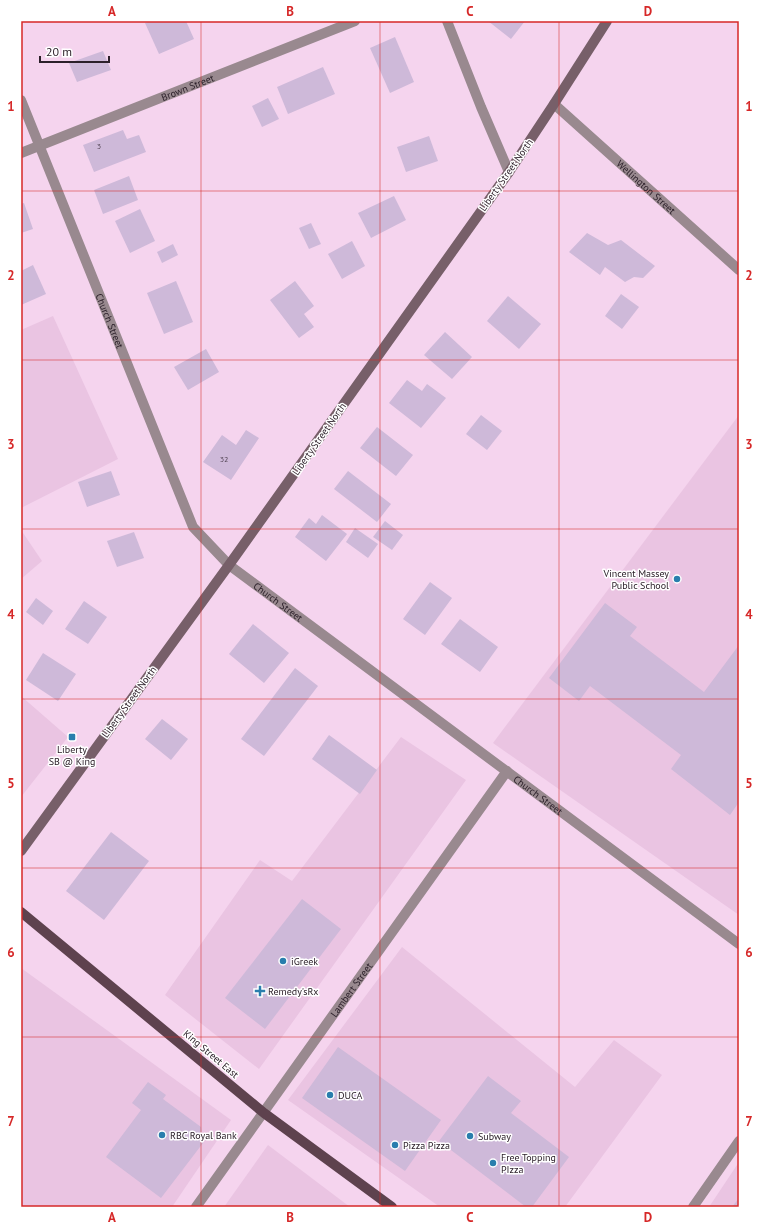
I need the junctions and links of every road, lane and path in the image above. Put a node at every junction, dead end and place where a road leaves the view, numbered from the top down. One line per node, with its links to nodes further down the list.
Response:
1 (355, 21): 6 (street, Brown Street)
2 (447, 21): 8 (street)
3 (607, 21): 5 (main road, Liberty Street North)
4 (21, 100): 6 (street, Church Street)
5 (554, 104): 8 (main road, Liberty Street North); 9 (street, Wellington Street)
6 (40, 146): 7 (street, Brown Street); 10 (street, Church Street)
7 (21, 153)
8 (509, 172): 10 (main road, Liberty Street North)
9 (739, 270)
10 (229, 565): 11 (street, Church Street); 12 (main road, Liberty Street North)
11 (507, 772): 14 (street, Church Street); 15 (street, Lambert Street)
12 (21, 851)
13 (21, 912): 15 (main road, King Street East)
14 (739, 944)
15 (264, 1113): 17 (street, Lambert Street); 18 (main road, King Street East)
16 (739, 1141): 19 (street)
17 (196, 1207)
18 (392, 1207)
19 (693, 1207)

